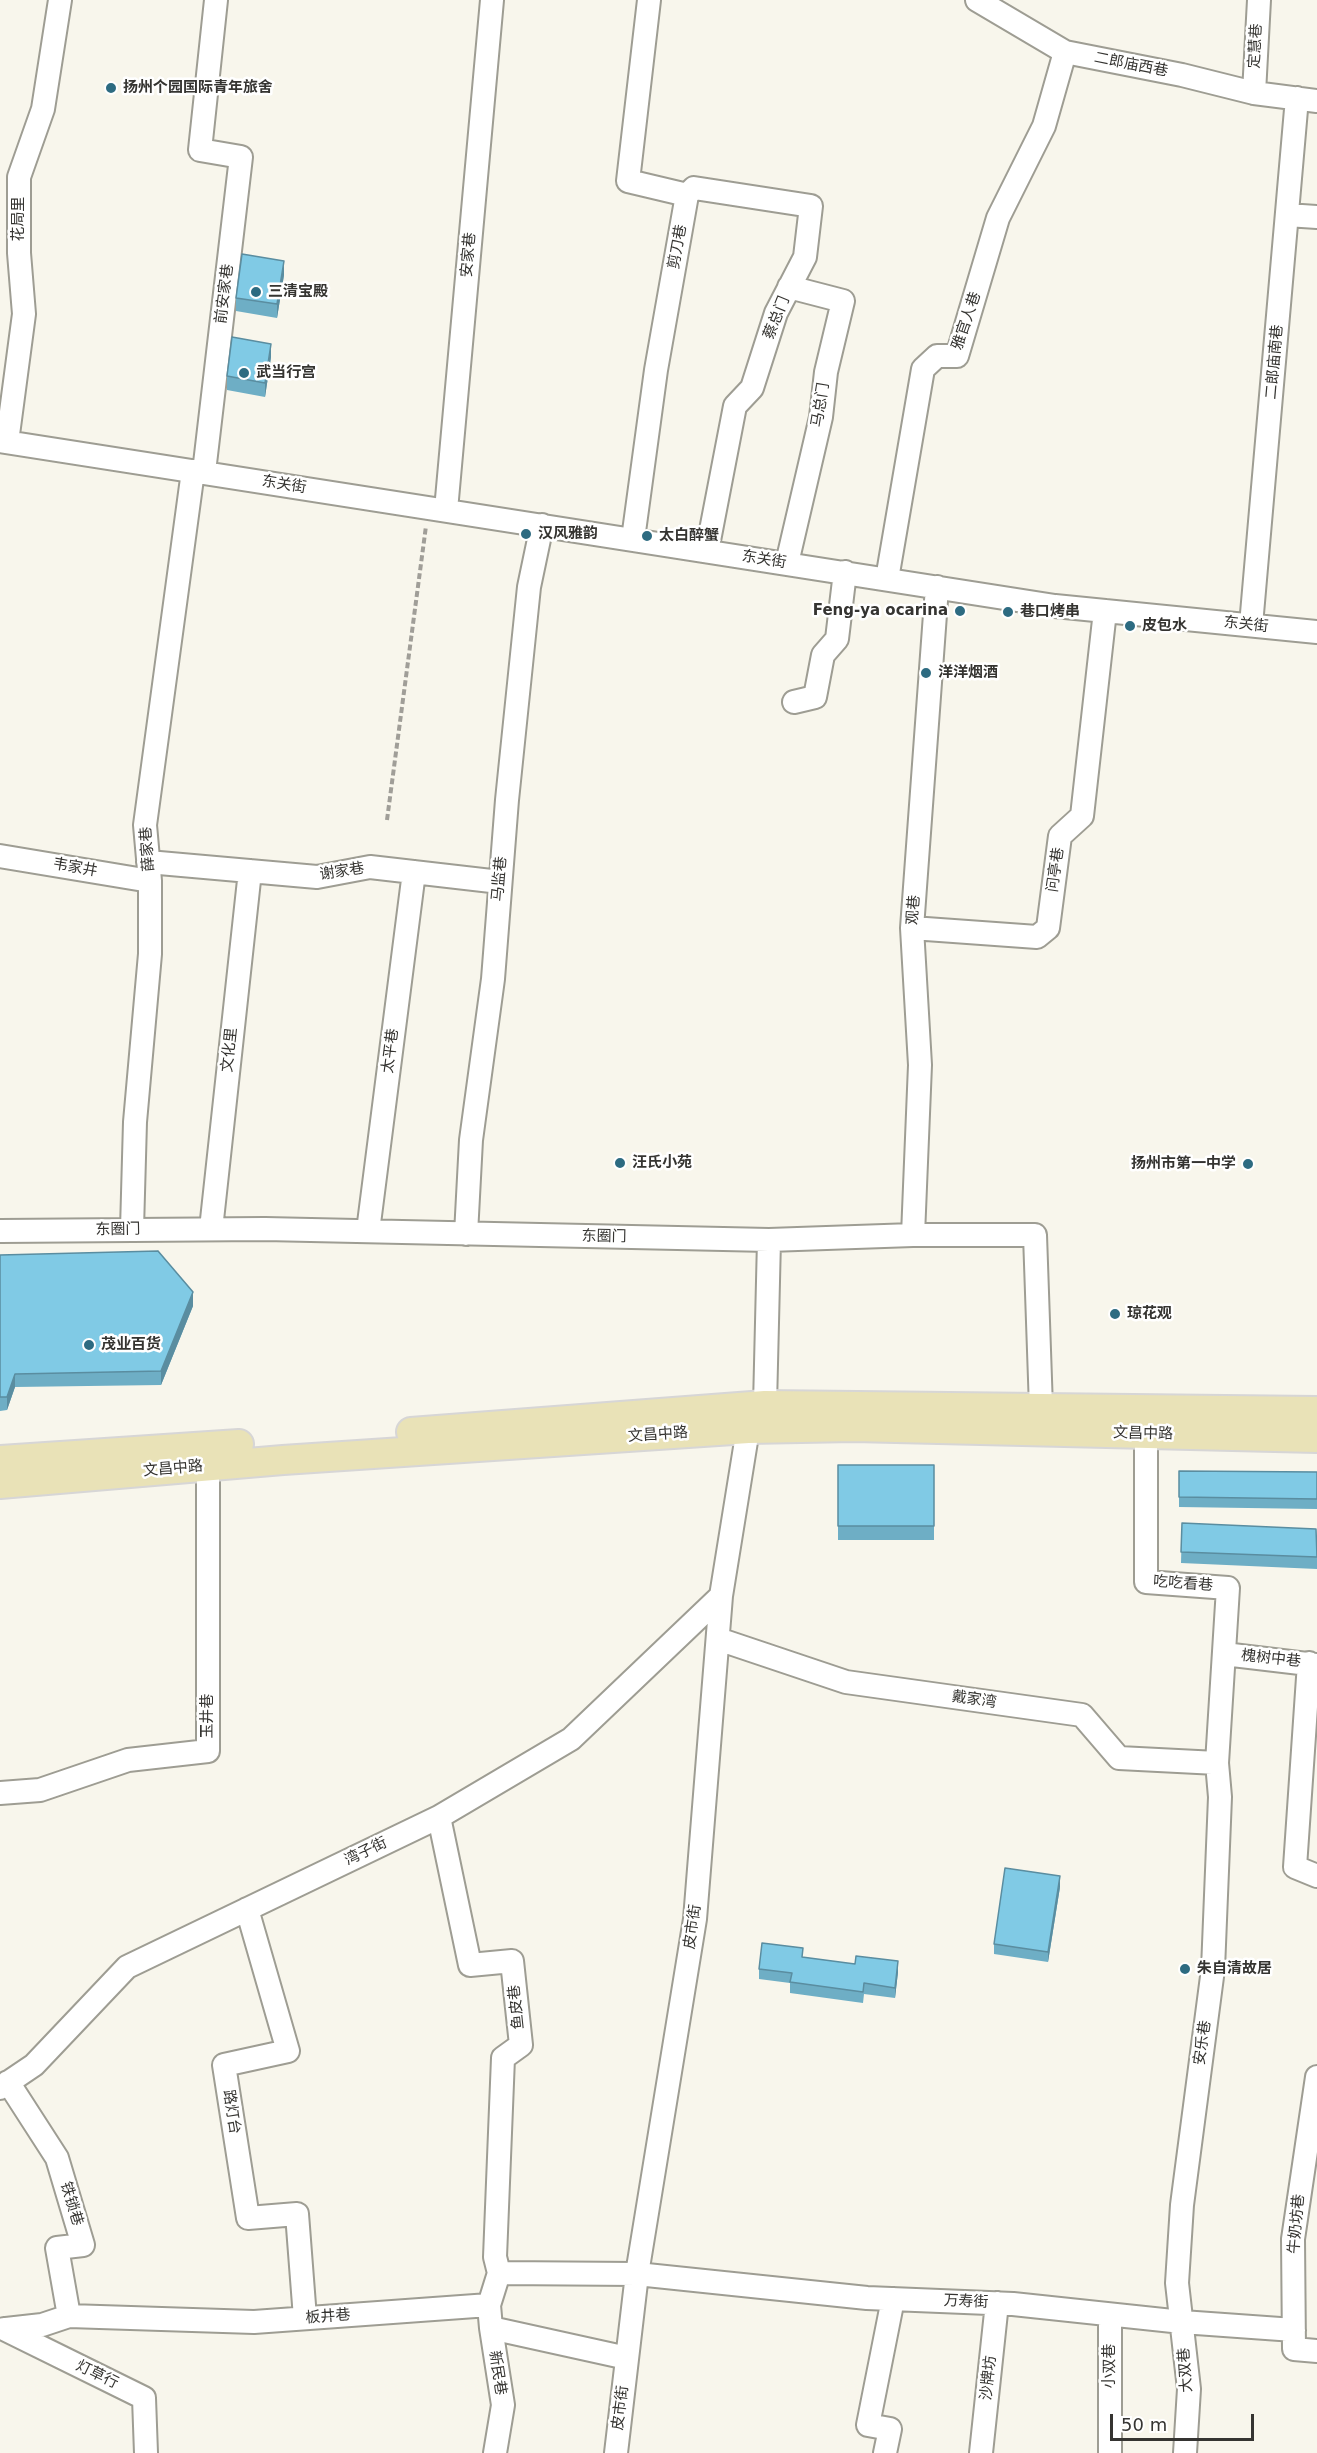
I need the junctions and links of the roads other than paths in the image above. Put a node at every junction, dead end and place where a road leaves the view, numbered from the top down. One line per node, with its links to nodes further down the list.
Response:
1 (60, 0): 14 (street, 花局里)
2 (216, 0): 15 (street, 前安家巷)
3 (492, 0): 16 (street, 安家巷)
4 (649, 0): 10 (street)
5 (977, 0): 7 (street, 二郎庙西巷)
6 (1259, 0): 8 (street, 定慧巷)
7 (1065, 52): 8 (street, 二郎庙西巷); 22 (street, 雅官人巷)
8 (1254, 93): 9 (street, 二郎庙西巷)
9 (1307, 99): 11 (street, 二郎庙南巷)
10 (687, 195): 13 (street, 蔡总门); 18 (street, 剪刀巷)
11 (1287, 215): 12 (street); 25 (street, 二郎庙南巷)
12 (1317, 217)
13 (789, 287): 19 (street, 蔡总门); 20 (street, 马总门)
14 (4, 442): 15 (street, 东关街)
15 (198, 472): 16 (street, 东关街); 30 (street, 薛家巷)
16 (437, 508): 17 (street, 东关街)
17 (542, 525): 18 (street, 东关街); 32 (street, 马监巷)
18 (633, 539): 19 (street, 东关街)
19 (707, 550): 20 (street, 东关街)
20 (787, 563): 21 (street, 东关街)
21 (845, 572): 22 (street, 东关街); 27 (street)
22 (887, 579): 23 (street, 东关街)
23 (937, 586): 24 (street, 东关街); 33 (street, 观巷)
24 (1105, 611): 25 (street, 东关街); 33 (street, 问亭巷)
25 (1251, 625): 26 (street, 东关街)
26 (1317, 632)
27 (794, 702)
28 (0, 856): 30 (street, 韦家井)
29 (250, 871): 30 (street, 谢家巷); 31 (street, 谢家巷); 34 (street, 文化里)
30 (149, 872): 35 (street, 薛家巷)
31 (414, 872): 32 (street, 谢家巷); 37 (street, 太平巷)
32 (500, 882): 38 (street, 马监巷)
33 (912, 928): 39 (street, 观巷)
34 (211, 1229): 35 (street, 东圈门); 37 (street, 东圈门)
35 (132, 1230): 36 (street, 东圈门)
36 (0, 1231)
37 (368, 1231): 38 (street, 东圈门)
38 (466, 1234): 40 (street, 东圈门)
39 (913, 1235): 40 (street, 东圈门); 42 (street, 东圈门)
40 (769, 1240): 41 (street)
41 (765, 1405): 42 (main road, 文昌中路); 44 (street, 皮市街); 47 (main road, 文昌中路)
42 (1041, 1408): 43 (main road, 文昌中路)
43 (1317, 1411)
44 (748, 1429): 45 (main road, 文昌中路); 48 (main road, 文昌中路); 50 (street, 皮市街)
45 (1146, 1434): 46 (main road, 文昌中路); 52 (street, 吃吃看巷)
46 (1317, 1438)
47 (0, 1460)
48 (208, 1466): 49 (main road, 文昌中路); 55 (street, 玉井巷)
49 (0, 1484)
50 (721, 1596): 51 (street, 皮市街); 56 (street, 湾子街)
51 (718, 1640): 54 (street, 戴家湾); 63 (street, 皮市街)
52 (1224, 1654): 53 (street, 槐树中巷); 54 (street, 吃吃看巷)
53 (1313, 1664): 57 (street)
54 (1217, 1763): 70 (street, 安乐巷)
55 (0, 1793)
56 (439, 1817): 58 (street, 湾子街); 62 (street, 鱼皮巷)
57 (1317, 1876)
58 (247, 1909): 60 (street, 湾子街); 69 (street, 路灯台)
59 (1317, 2077): 61 (street, 牛奶坊巷)
60 (4, 2085): 68 (street, 铁锁巷)
61 (1313, 2115): 73 (street, 牛奶坊巷)
62 (500, 2273): 63 (street, 万寿街); 66 (street, 鱼皮巷)
63 (637, 2274): 64 (street, 万寿街); 75 (street, 皮市街)
64 (893, 2299): 65 (street, 万寿街); 79 (street)
65 (997, 2303): 67 (street, 万寿街); 80 (street, 沙牌坊)
66 (489, 2306): 69 (street, 板井巷); 71 (street)
67 (1110, 2315): 70 (street, 万寿街); 81 (street, 小双巷)
68 (69, 2316): 69 (street, 板井巷); 72 (street, 板井巷)
69 (305, 2318)
70 (1182, 2322): 73 (street, 万寿街); 82 (street, 大双巷)
71 (491, 2328): 75 (street); 77 (street, 新民巷)
72 (3, 2329): 76 (street, 灯草行)
73 (1294, 2330): 74 (street, 牛奶坊巷)
74 (1317, 2351)
75 (627, 2358): 78 (street, 皮市街)
76 (146, 2453)
77 (495, 2453)
78 (619, 2453)
79 (885, 2453)
80 (981, 2453)
81 (1110, 2453)
82 (1185, 2453)

